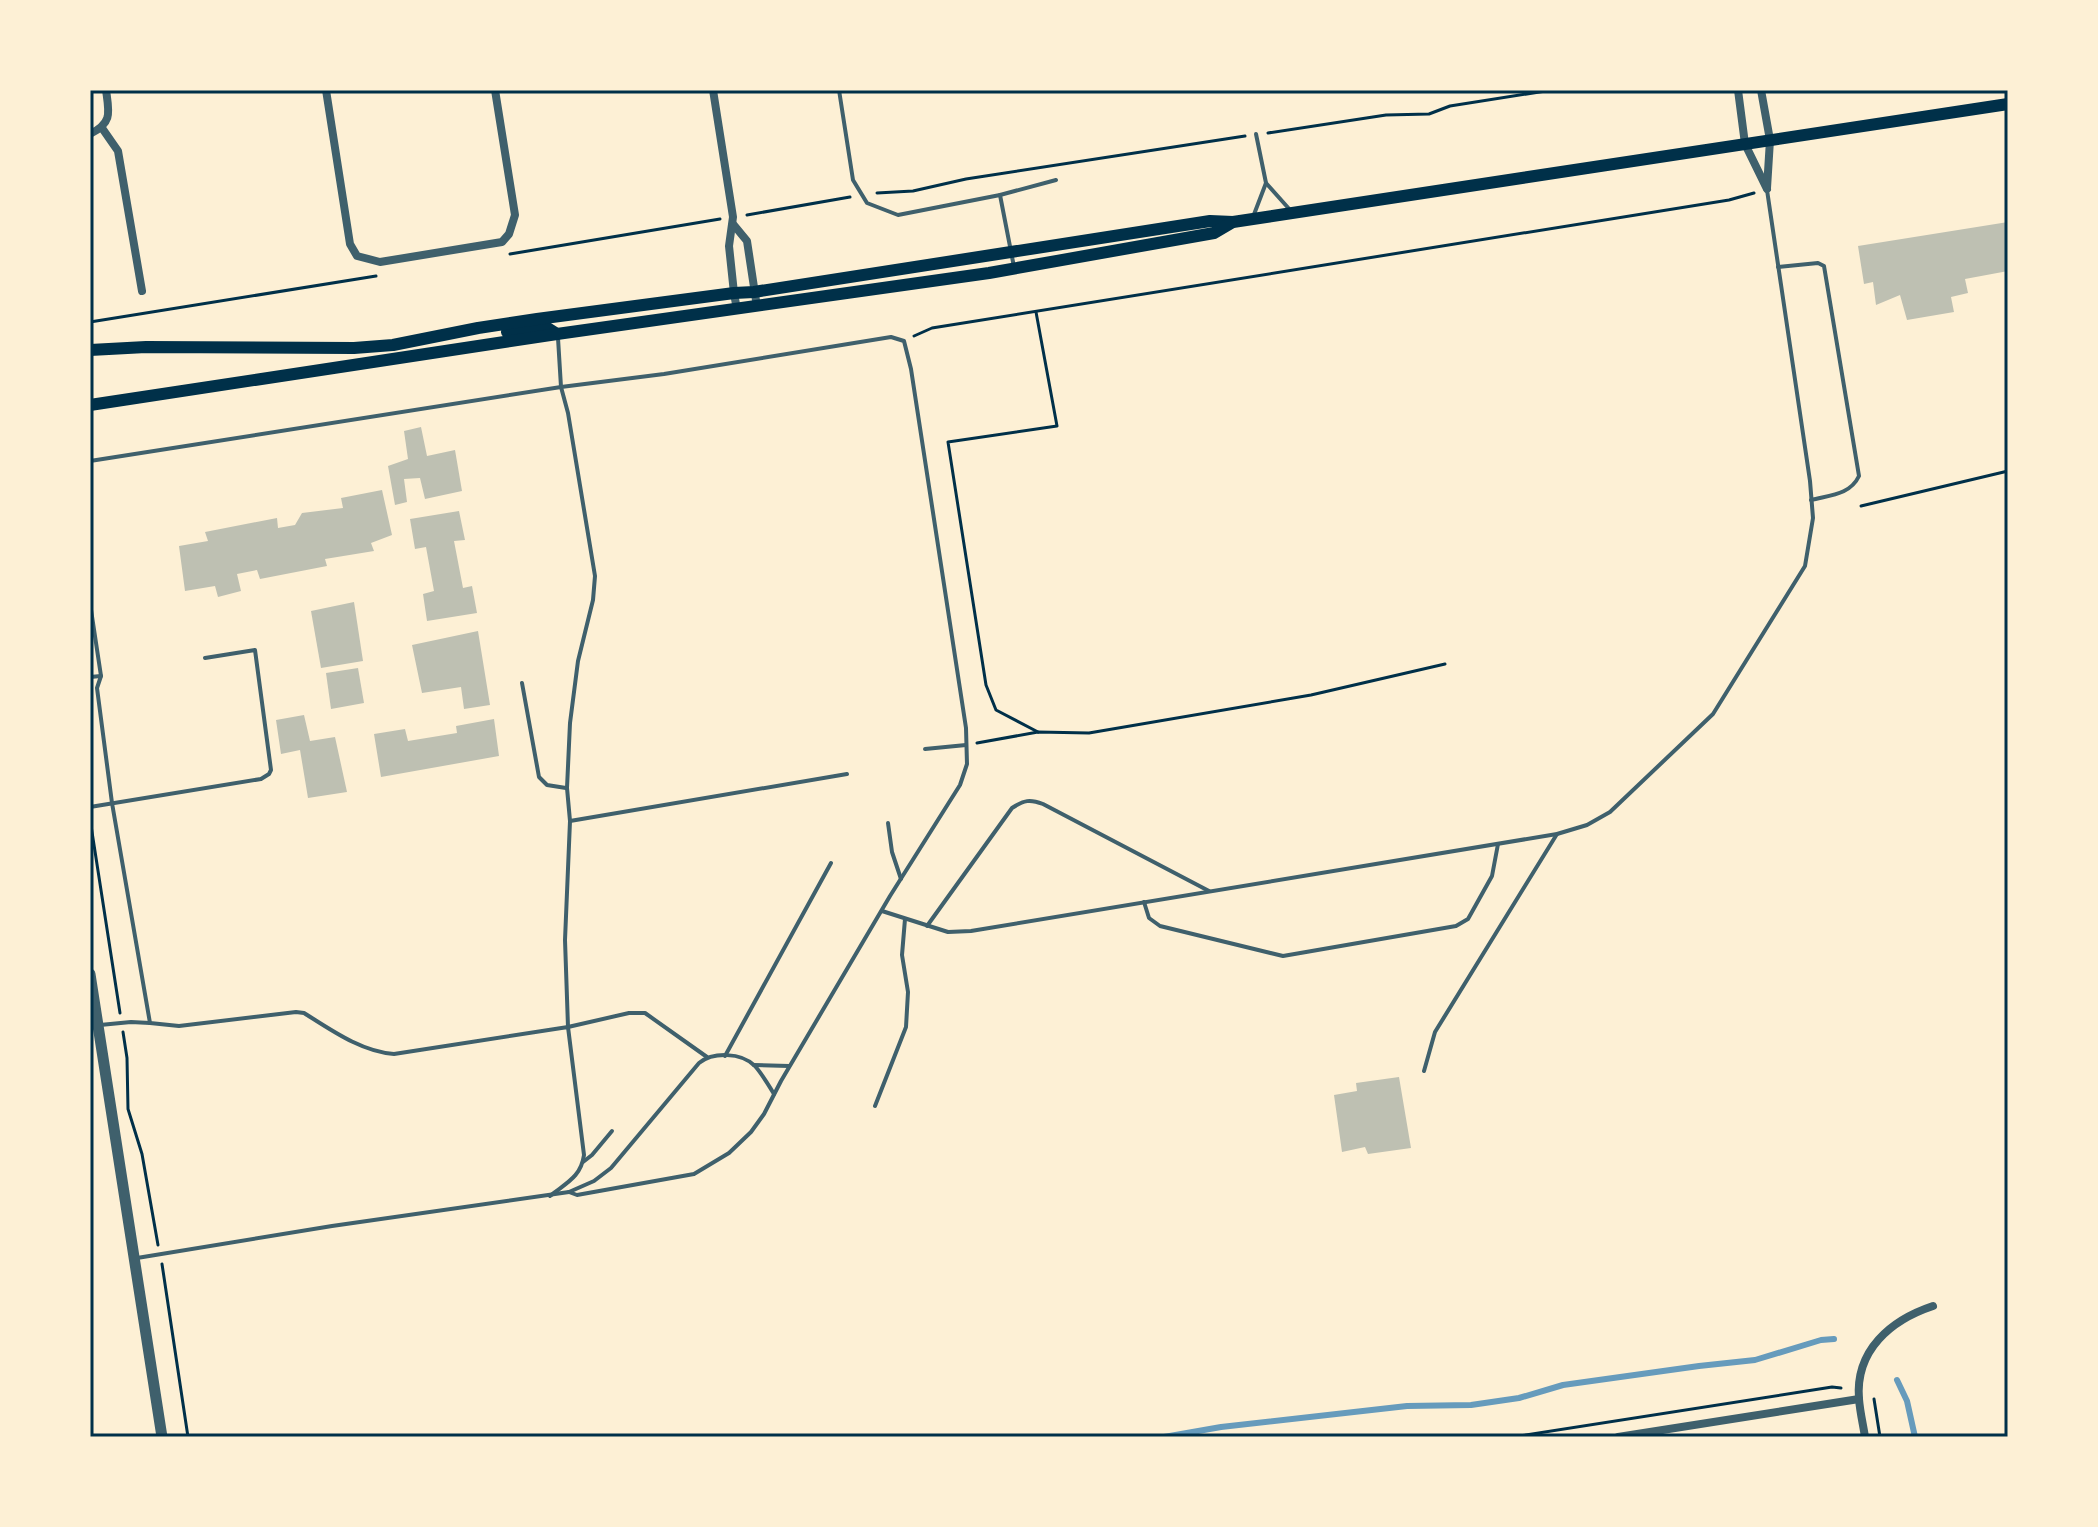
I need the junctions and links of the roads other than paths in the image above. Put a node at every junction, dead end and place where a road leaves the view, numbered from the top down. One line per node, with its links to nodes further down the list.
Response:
1 (106, 90): 9 (street)
2 (326, 90): 3 (street)
3 (495, 90)
4 (713, 90): 20 (street)
5 (839, 90): 17 (lane)
6 (1738, 90): 13 (street)
7 (1761, 90): 12 (street)
8 (2008, 104): 12 (main road)
9 (102, 128): 10 (street); 25 (street)
10 (90, 134)
11 (1256, 134): 15 (lane)
12 (1770, 140): 13 (main road); 16 (street)
13 (1745, 144): 16 (street); 18 (main road)
14 (1056, 180): 17 (lane)
15 (1266, 183): 18 (lane); 19 (lane)
16 (1767, 189): 23 (lane)
17 (1000, 195): 22 (lane)
18 (1294, 213): 19 (main road)
19 (1253, 219): 21 (main road)
20 (733, 221): 26 (street); 27 (street)
21 (1233, 222): 22 (main road); 24 (main road)
22 (1012, 251): 24 (lane); 26 (main road)
23 (1778, 267): 36 (lane); 36 (lane)
24 (1015, 269): 28 (main road)
25 (142, 291)
26 (754, 292): 27 (main road); 28 (street)
27 (734, 293): 29 (street); 31 (main road)
28 (757, 307): 29 (main road)
29 (737, 310): 30 (main road)
30 (557, 334): 31 (main road); 33 (lane); 34 (main road)
31 (393, 345): 32 (main road)
32 (90, 350)
33 (561, 387): 35 (lane); 42 (lane); 45 (lane)
34 (90, 405)
35 (90, 461)
36 (1811, 500): 50 (lane)
37 (90, 603): 39 (lane)
38 (205, 658): 46 (lane)
39 (101, 676): 40 (lane); 46 (lane)
40 (90, 677)
41 (522, 683): 45 (lane)
42 (966, 745): 43 (lane); 53 (lane)
43 (925, 749)
44 (847, 774): 48 (lane)
45 (567, 788): 48 (lane)
46 (112, 803): 47 (lane); 60 (lane)
47 (90, 807)
48 (570, 821): 62 (lane)
49 (888, 823): 53 (lane)
50 (1557, 834): 51 (lane); 67 (lane)
51 (1498, 844): 54 (lane); 55 (lane)
52 (831, 863): 63 (lane)
53 (901, 879): 56 (lane)
54 (1209, 891): 55 (lane); 58 (lane)
55 (1144, 902): 58 (lane)
56 (882, 911): 57 (lane); 66 (lane)
57 (905, 918): 58 (lane); 69 (lane)
58 (927, 926)
59 (90, 974): 61 (street)
60 (150, 1023): 61 (lane); 62 (lane)
61 (98, 1025): 74 (street)
62 (568, 1027): 64 (lane); 71 (lane)
63 (725, 1056): 64 (lane); 65 (lane)
64 (707, 1057): 72 (lane)
65 (754, 1065): 66 (lane); 68 (lane)
66 (789, 1066): 68 (lane)
67 (1424, 1071)
68 (774, 1094): 72 (lane)
69 (875, 1106)
70 (612, 1131): 71 (lane)
71 (583, 1162): 73 (lane)
72 (569, 1192): 73 (lane)
73 (550, 1196): 74 (lane)
74 (135, 1258): 77 (street)
75 (1933, 1306): 76 (street)
76 (1859, 1399): 78 (street); 79 (street)
77 (162, 1437)
78 (1618, 1437)
79 (1865, 1437)

